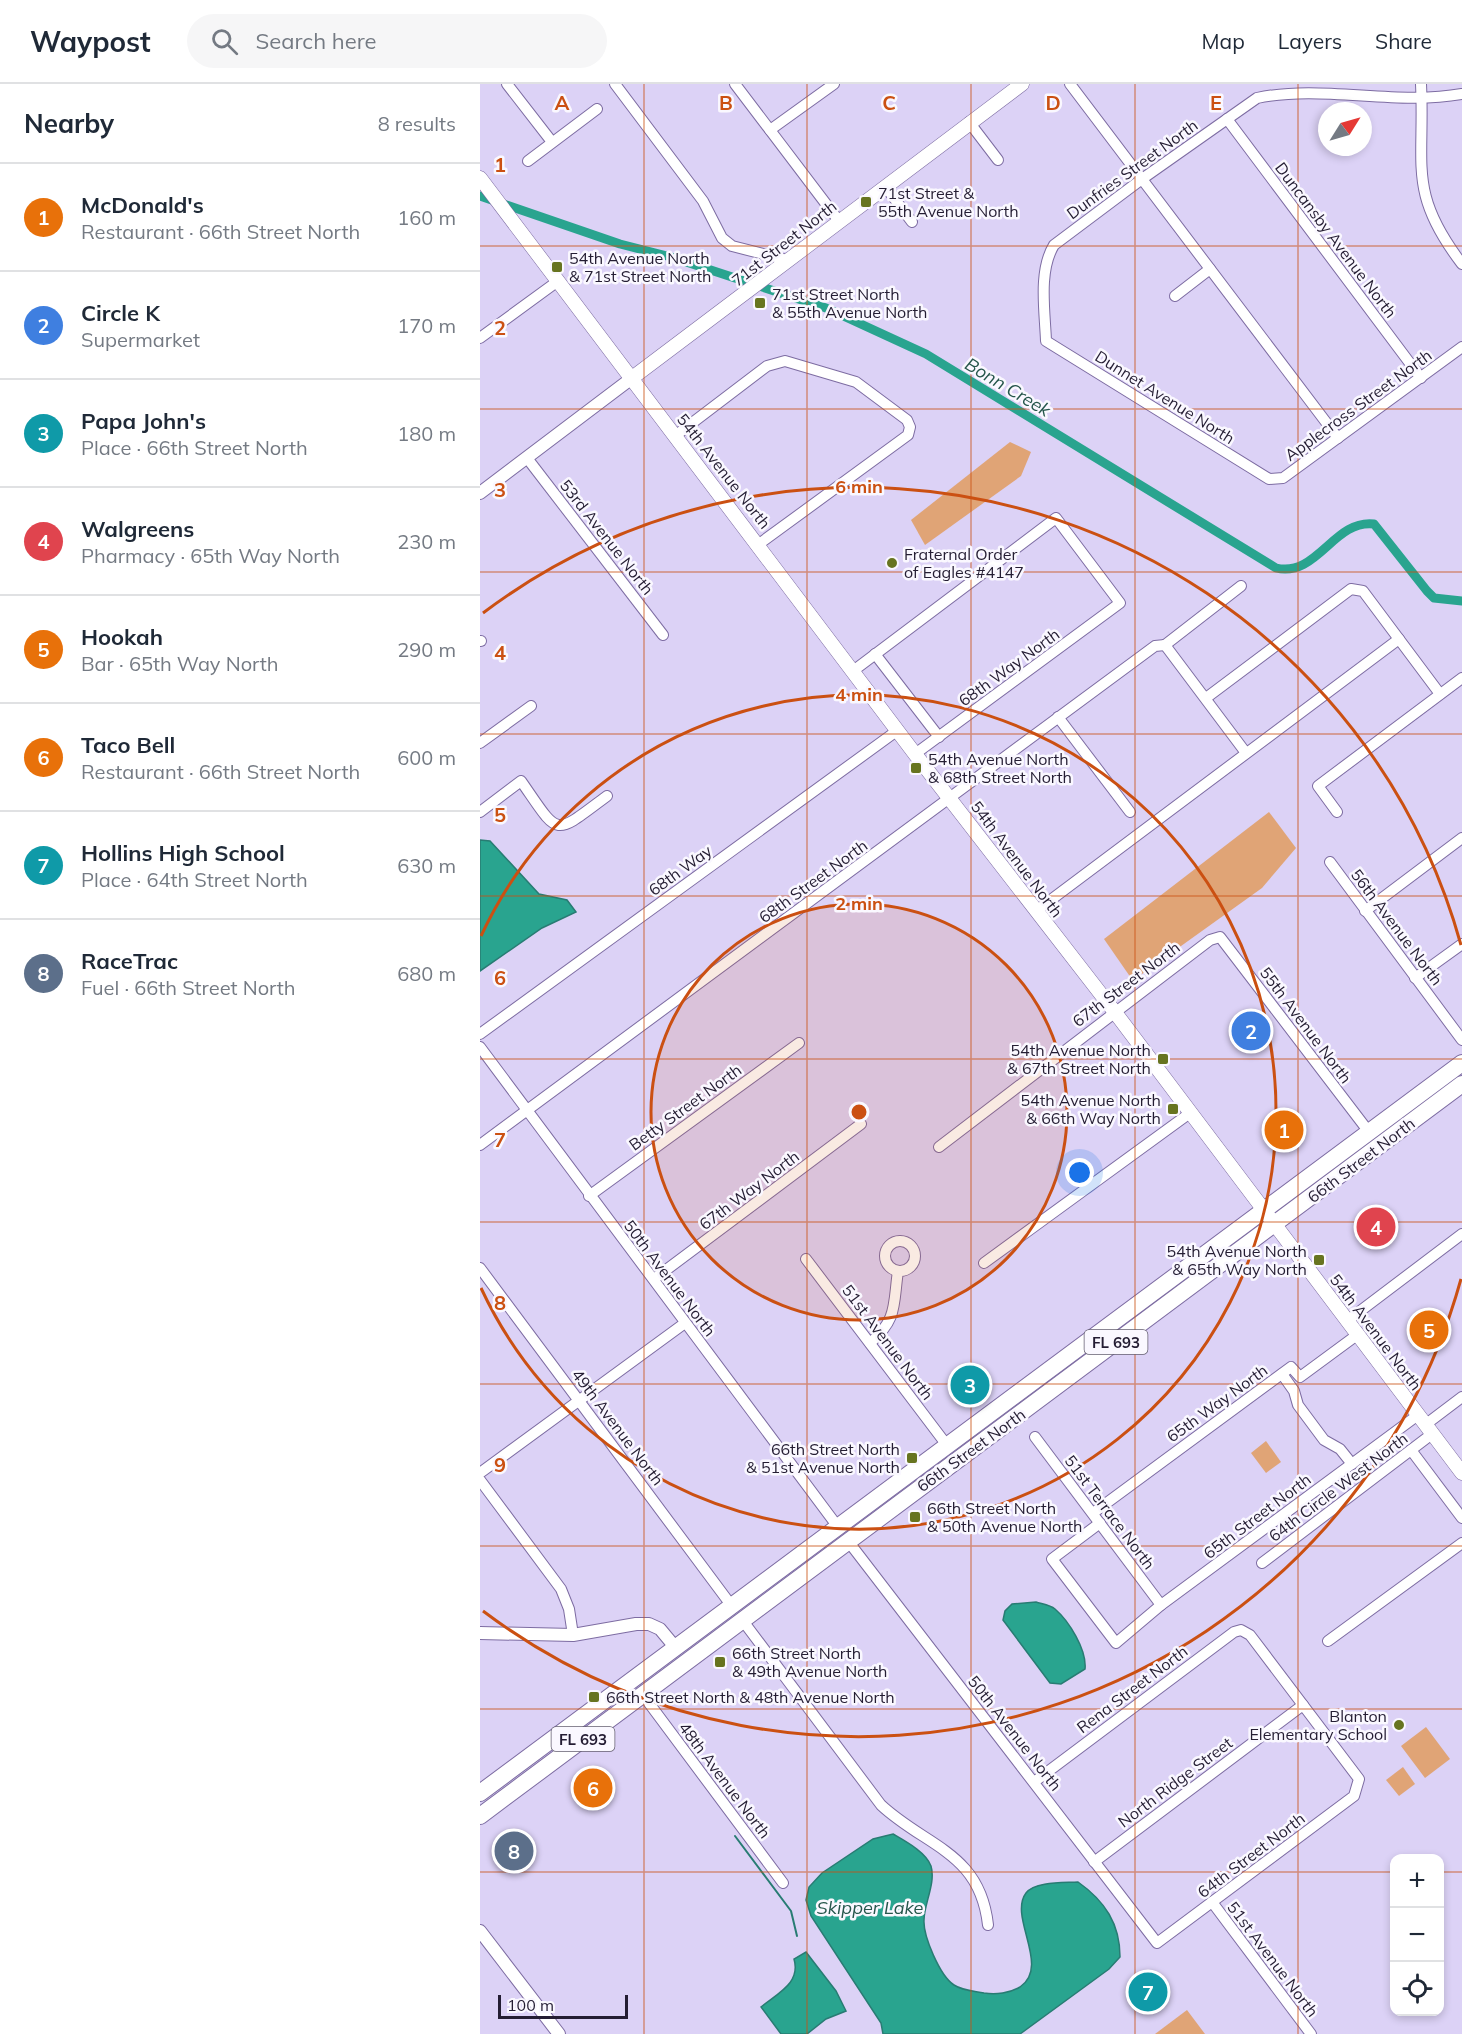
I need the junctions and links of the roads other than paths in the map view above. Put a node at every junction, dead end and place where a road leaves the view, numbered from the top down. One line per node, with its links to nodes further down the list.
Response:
1 (507, 84): 15 (street)
2 (615, 84): 23 (street)
3 (735, 84): 14 (street)
4 (834, 84): 14 (street)
5 (1022, 84): 13 (main road, 71st Street North)
6 (1070, 84): 19 (street)
7 (1421, 84): 10 (street)
8 (1317, 86): 10 (street, Dunfries Street North); 12 (street, Dunfries Street North)
9 (1462, 94): 10 (street, Dunfries Street North)
10 (1422, 96): 24 (street)
11 (597, 109): 15 (street)
12 (1227, 119): 19 (street, Dunfries Street North); 32 (street, Duncansby Avenue North)
13 (969, 122): 16 (street); 20 (main road, 71st Street North)
14 (770, 130): 21 (street)
15 (552, 142): 17 (street)
16 (998, 159)
17 (528, 161)
18 (480, 178): 26 (main road, 54th Avenue North)
19 (1142, 179): 25 (street); 29 (street, Dunfries Street North)
20 (885, 186): 21 (main road, 71st Street North); 22 (street)
21 (839, 221): 23 (main road, 71st Street North)
22 (912, 222)
23 (788, 260): 31 (main road, 71st Street North)
24 (1462, 264)
25 (1210, 269): 27 (street); 34 (street)
26 (558, 281): 28 (street); 31 (main road, 54th Avenue North)
27 (1174, 296)
28 (480, 338)
29 (1046, 341): 36 (street, Dunnet Avenue North)
30 (1462, 347): 32 (street, Applecross Street North)
31 (632, 378): 33 (main road, 54th Avenue North); 35 (street, 71st Street North)
32 (1421, 378): 34 (street, Applecross Street North)
33 (675, 436): 38 (main road, 54th Avenue North); 38 (street)
34 (1338, 438): 36 (street, Applecross Street North)
35 (527, 458): 37 (street, 71st Street North); 40 (street, 53rd Avenue North)
36 (1269, 479)
37 (480, 493)
38 (759, 544): 44 (main road, 54th Avenue North)
39 (1241, 586): 42 (street, 68th Street North)
40 (663, 635)
41 (1399, 639): 46 (street); 47 (street); 53 (street)
42 (1165, 645): 47 (street); 49 (street, 68th Street North)
43 (875, 654): 44 (street); 51 (street); 51 (street, 68th Way North)
44 (853, 671): 50 (main road, 54th Avenue North)
45 (1462, 678): 46 (street)
46 (1440, 694): 59 (street)
47 (1206, 698): 53 (street)
48 (531, 706): 52 (street)
49 (1058, 717): 56 (street, 68th Street North); 58 (street)
50 (898, 730): 54 (main road, 54th Avenue North); 68 (street, 68th Way)
51 (939, 737): 54 (street, 68th Way North)
52 (480, 743)
53 (1246, 753): 62 (street)
54 (915, 754): 56 (main road, 54th Avenue North)
55 (607, 796): 57 (street)
56 (950, 799): 62 (main road, 54th Avenue North); 75 (street, 68th Street North)
57 (480, 812)
58 (1130, 812)
59 (1336, 812)
60 (1462, 838): 63 (street)
61 (1330, 862): 63 (street, 56th Avenue North)
62 (1036, 911): 67 (main road, 54th Avenue North)
63 (1365, 911): 66 (street, 56th Avenue North)
64 (1220, 937): 67 (street, 67th Street North); 79 (street, 55th Avenue North)
65 (1462, 944): 66 (street)
66 (1415, 978): 69 (street, 56th Avenue North)
67 (1114, 1011): 76 (main road, 54th Avenue North); 81 (street, 67th Street North)
68 (480, 1034)
69 (1462, 1040)
70 (799, 1043): 82 (street, Betty Street North)
71 (480, 1047): 75 (street, 50th Avenue North)
72 (1462, 1063): 79 (main road, 66th Street North / FL 693)
73 (1462, 1071): 78 (main road)
74 (1462, 1084): 78 (main road, 66th Street North / FL 693)
75 (527, 1111): 80 (street, 68th Street North); 82 (street, 50th Avenue North)
76 (1191, 1113): 83 (main road, 54th Avenue North); 87 (street)
77 (861, 1124): 90 (street, 67th Way North)
78 (1410, 1124): 84 (main road, 66th Street North / FL 693)
79 (1369, 1132): 83 (main road, 66th Street North / FL 693)
80 (480, 1145)
81 (939, 1146)
82 (589, 1196): 90 (street, 50th Avenue North)
83 (1262, 1210): 84 (main road, 54th Avenue North); 91 (main road, 66th Street North / FL 693)
84 (1274, 1226): 92 (main road, 54th Avenue North); 96 (main road, 66th Street North / FL 693)
85 (1462, 1234): 92 (street)
86 (806, 1258): 97 (street, 51st Avenue North)
87 (984, 1263)
88 (480, 1268): 102 (street, 49th Avenue North)
89 (898, 1271): 97 (street)
90 (654, 1280): 93 (street, 50th Avenue North)
91 (1143, 1299): 95 (main road, 66th Street North / FL 693); 96 (main road)
92 (1347, 1321): 94 (main road, 54th Avenue North)
93 (685, 1323): 102 (street); 116 (street, 50th Avenue North)
94 (1357, 1335): 99 (street, 65th Way North); 103 (main road, 54th Avenue North)
95 (1091, 1336): 98 (main road, 66th Street North / FL 693); 100 (main road)
96 (1116, 1342): 100 (main road, 66th Street North / FL 693)
97 (870, 1343): 105 (street, 51st Avenue North)
98 (1044, 1371): 105 (main road, 66th Street North / FL 693); 107 (main road)
99 (1282, 1374): 108 (street); 113 (street, 65th Way North)
100 (1062, 1383): 107 (main road, 66th Street North / FL 693)
101 (1462, 1397): 103 (street)
102 (578, 1399): 110 (street); 121 (street, 49th Avenue North)
103 (1425, 1425): 106 (street, 64th Circle West North); 108 (street, 65th Street North); 111 (main road, 54th Avenue North)
104 (1035, 1437): 113 (street, 51st Terrace North)
105 (946, 1444): 109 (main road, 66th Street North / FL 693)
106 (1411, 1450): 114 (street); 119 (street, 64th Circle West North)
107 (969, 1451): 117 (main road, 66th Street North / FL 693)
108 (1352, 1464): 122 (street, 65th Street North)
109 (916, 1467): 116 (main road, 66th Street North / FL 693); 117 (main road)
110 (480, 1473)
111 (1462, 1473)
112 (480, 1480): 126 (street)
113 (1093, 1513): 115 (street, 51st Terrace North)
114 (1462, 1518)
115 (1100, 1523): 122 (street, 51st Terrace North); 122 (street, 65th Street North)
116 (838, 1527): 120 (main road); 121 (main road, 66th Street North / FL 693)
117 (848, 1541): 120 (main road, 66th Street North / FL 693); 131 (street, 50th Avenue North)
118 (1462, 1543): 127 (street)
119 (1262, 1563)
120 (788, 1587): 123 (main road, 66th Street North / FL 693)
121 (731, 1605): 125 (main road, 66th Street North / FL 693)
122 (1161, 1605)
123 (743, 1621): 129 (main road, 66th Street North / FL 693); 137 (street)
124 (480, 1633): 126 (street)
125 (694, 1633): 128 (main road, 66th Street North / FL 693); 129 (main road)
126 (573, 1635): 128 (street)
127 (1328, 1641)
128 (675, 1647): 132 (main road, 66th Street North / FL 693)
129 (643, 1695): 133 (main road, 66th Street North / FL 693); 135 (street, 48th Avenue North)
130 (1303, 1705): 131 (street, Rena Street North); 134 (street, North Ridge Street); 136 (street, 64th Street North)
131 (1034, 1782): 134 (street, 50th Avenue North)
132 (480, 1792)
133 (480, 1816)
134 (1094, 1862): 139 (street, 50th Avenue North)
135 (783, 1882)
136 (1212, 1902): 139 (street, 64th Street North); 141 (street, 51st Avenue North)
137 (988, 1925)
138 (480, 1931): 140 (street)
139 (1157, 1944)
140 (559, 2034)
141 (1311, 2034)

